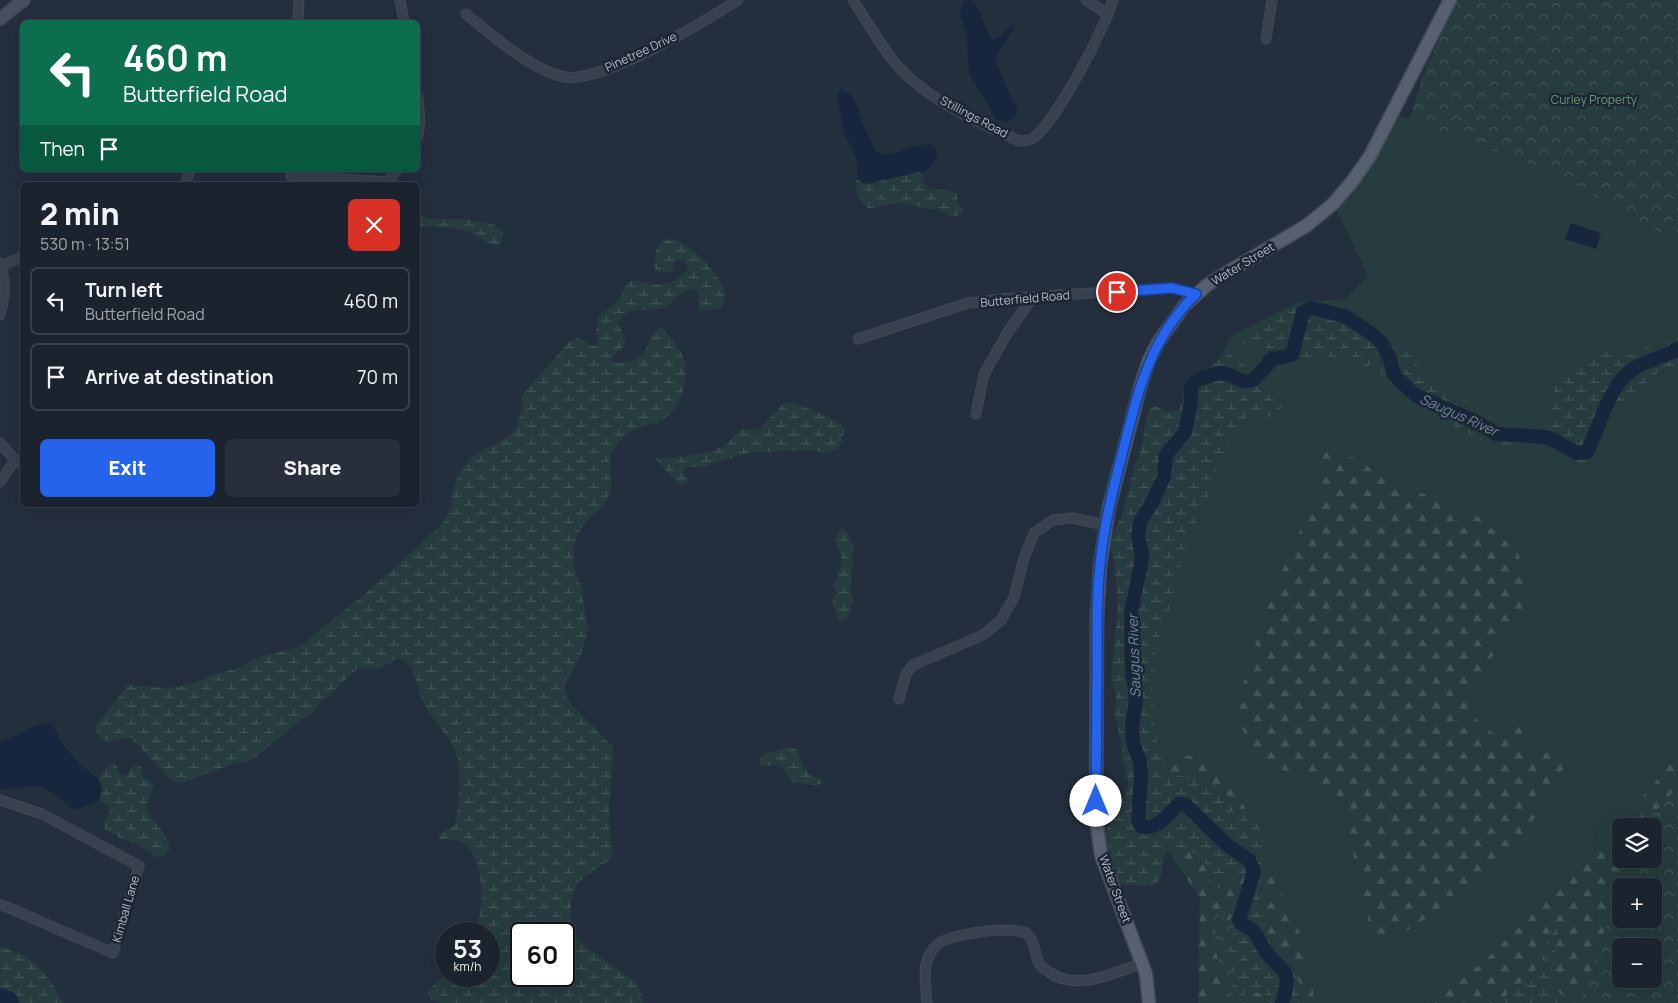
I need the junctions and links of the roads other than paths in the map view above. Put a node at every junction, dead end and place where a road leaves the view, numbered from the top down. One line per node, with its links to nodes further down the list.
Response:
1 (24, 0): 12 (main road)
2 (299, 0): 13 (street)
3 (400, 0): 14 (street)
4 (738, 0): 10 (street, Pinetree Drive)
5 (853, 0): 11 (street, Stillings Road)
6 (1086, 0): 11 (street)
7 (1113, 0): 11 (street)
8 (1272, 0): 15 (street)
9 (1450, 0): 22 (main road, Water Street)
10 (466, 14)
11 (1108, 14)
12 (0, 19)
13 (298, 20)
14 (404, 20)
15 (1266, 39)
16 (395, 172): 19 (street)
17 (291, 177): 18 (street)
18 (359, 182)
19 (388, 182)
20 (20, 258): 21 (street)
21 (1, 265): 24 (street)
22 (1196, 294): 23 (street, Butterfield Road); 30 (main road, Water Street)
23 (1033, 297): 25 (street, Butterfield Road); 26 (street)
24 (0, 315)
25 (858, 339)
26 (976, 414)
27 (0, 444): 28 (street)
28 (18, 462): 29 (street)
29 (0, 482)
30 (1105, 525): 31 (street); 34 (main road, Water Street)
31 (898, 700)
32 (0, 800): 33 (street, Kimball Lane)
33 (0, 904)
34 (1142, 963): 35 (street); 36 (main road, Water Street)
35 (927, 1003)
36 (1149, 1003)

